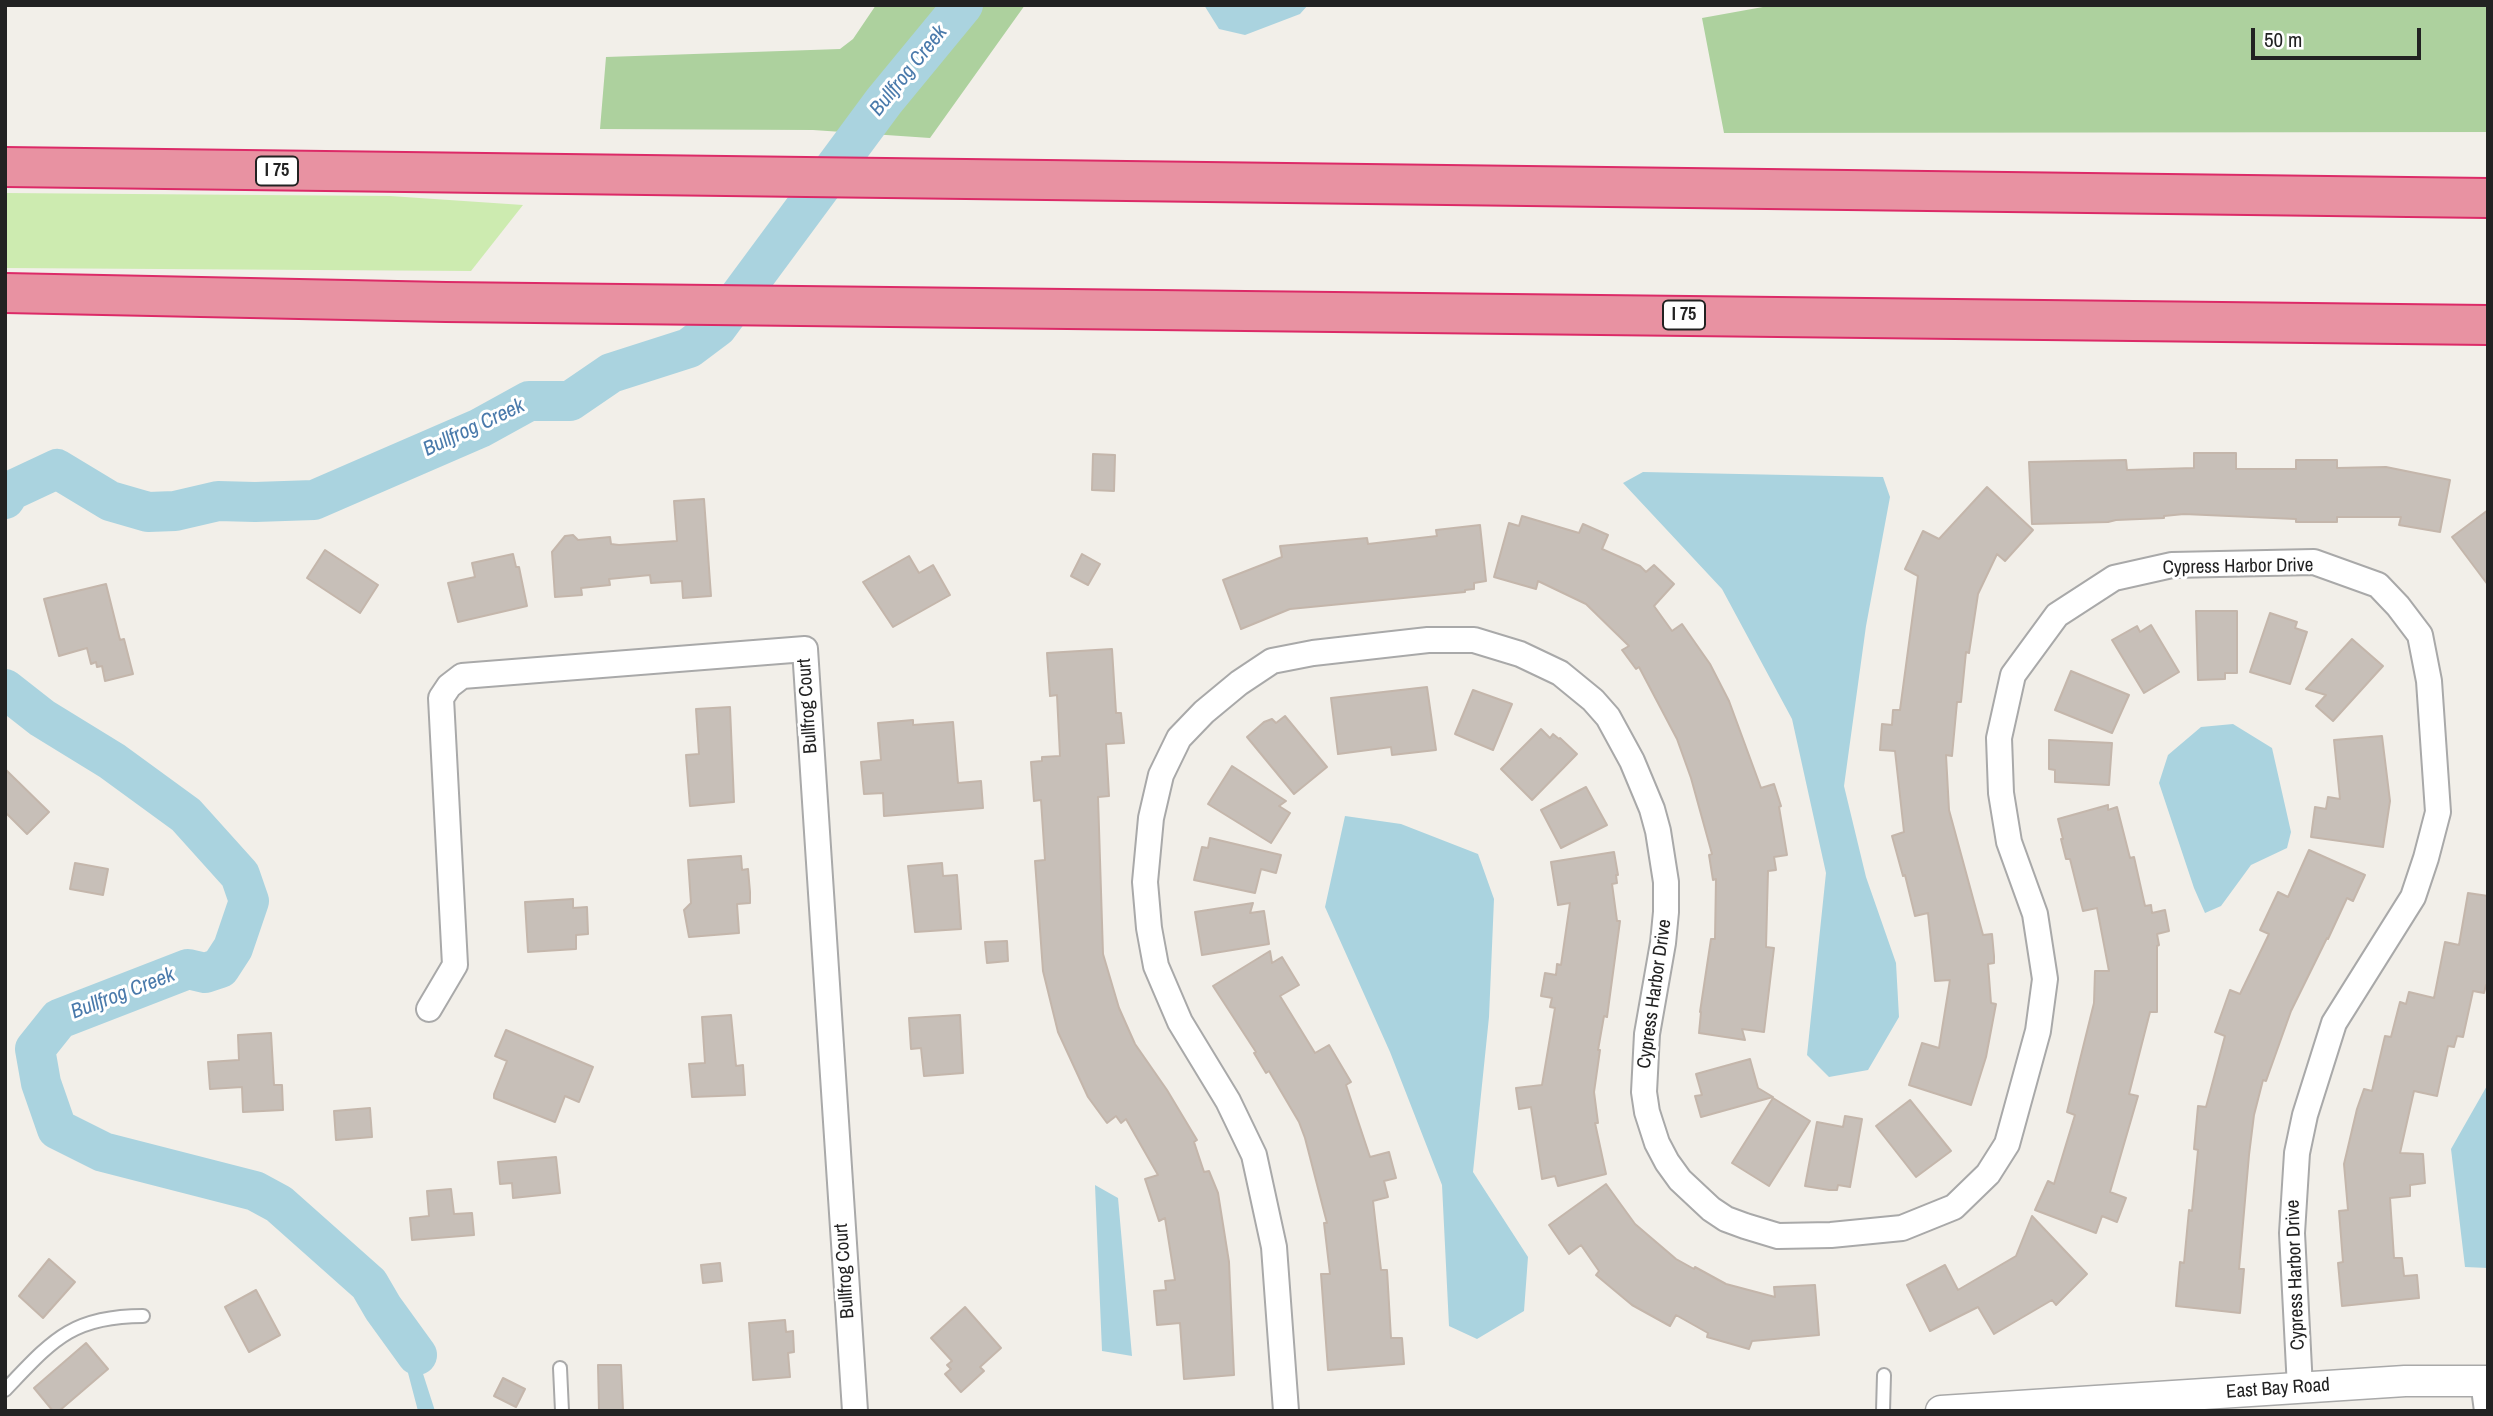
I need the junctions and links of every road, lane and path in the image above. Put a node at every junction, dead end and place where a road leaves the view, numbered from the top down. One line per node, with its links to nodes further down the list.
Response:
1 (5, 167): 2 (highway, I 75)
2 (2488, 198)
3 (5, 293): 4 (highway, I 75)
4 (2488, 325)
5 (429, 1009): 14 (street, Bullfrog Court)
6 (143, 1316): 10 (lane)
7 (560, 1368): 13 (lane)
8 (1884, 1375): 16 (lane)
9 (2486, 1376): 11 (street, East Bay Road); 18 (street)
10 (5, 1390)
11 (2283, 1396): 12 (street, East Bay Road); 15 (street, Cypress Harbor Drive)
12 (2047, 1407): 17 (street, East Bay Road)
13 (562, 1411)
14 (855, 1411)
15 (1286, 1411)
16 (1883, 1411)
17 (1941, 1411)
18 (2487, 1411)

